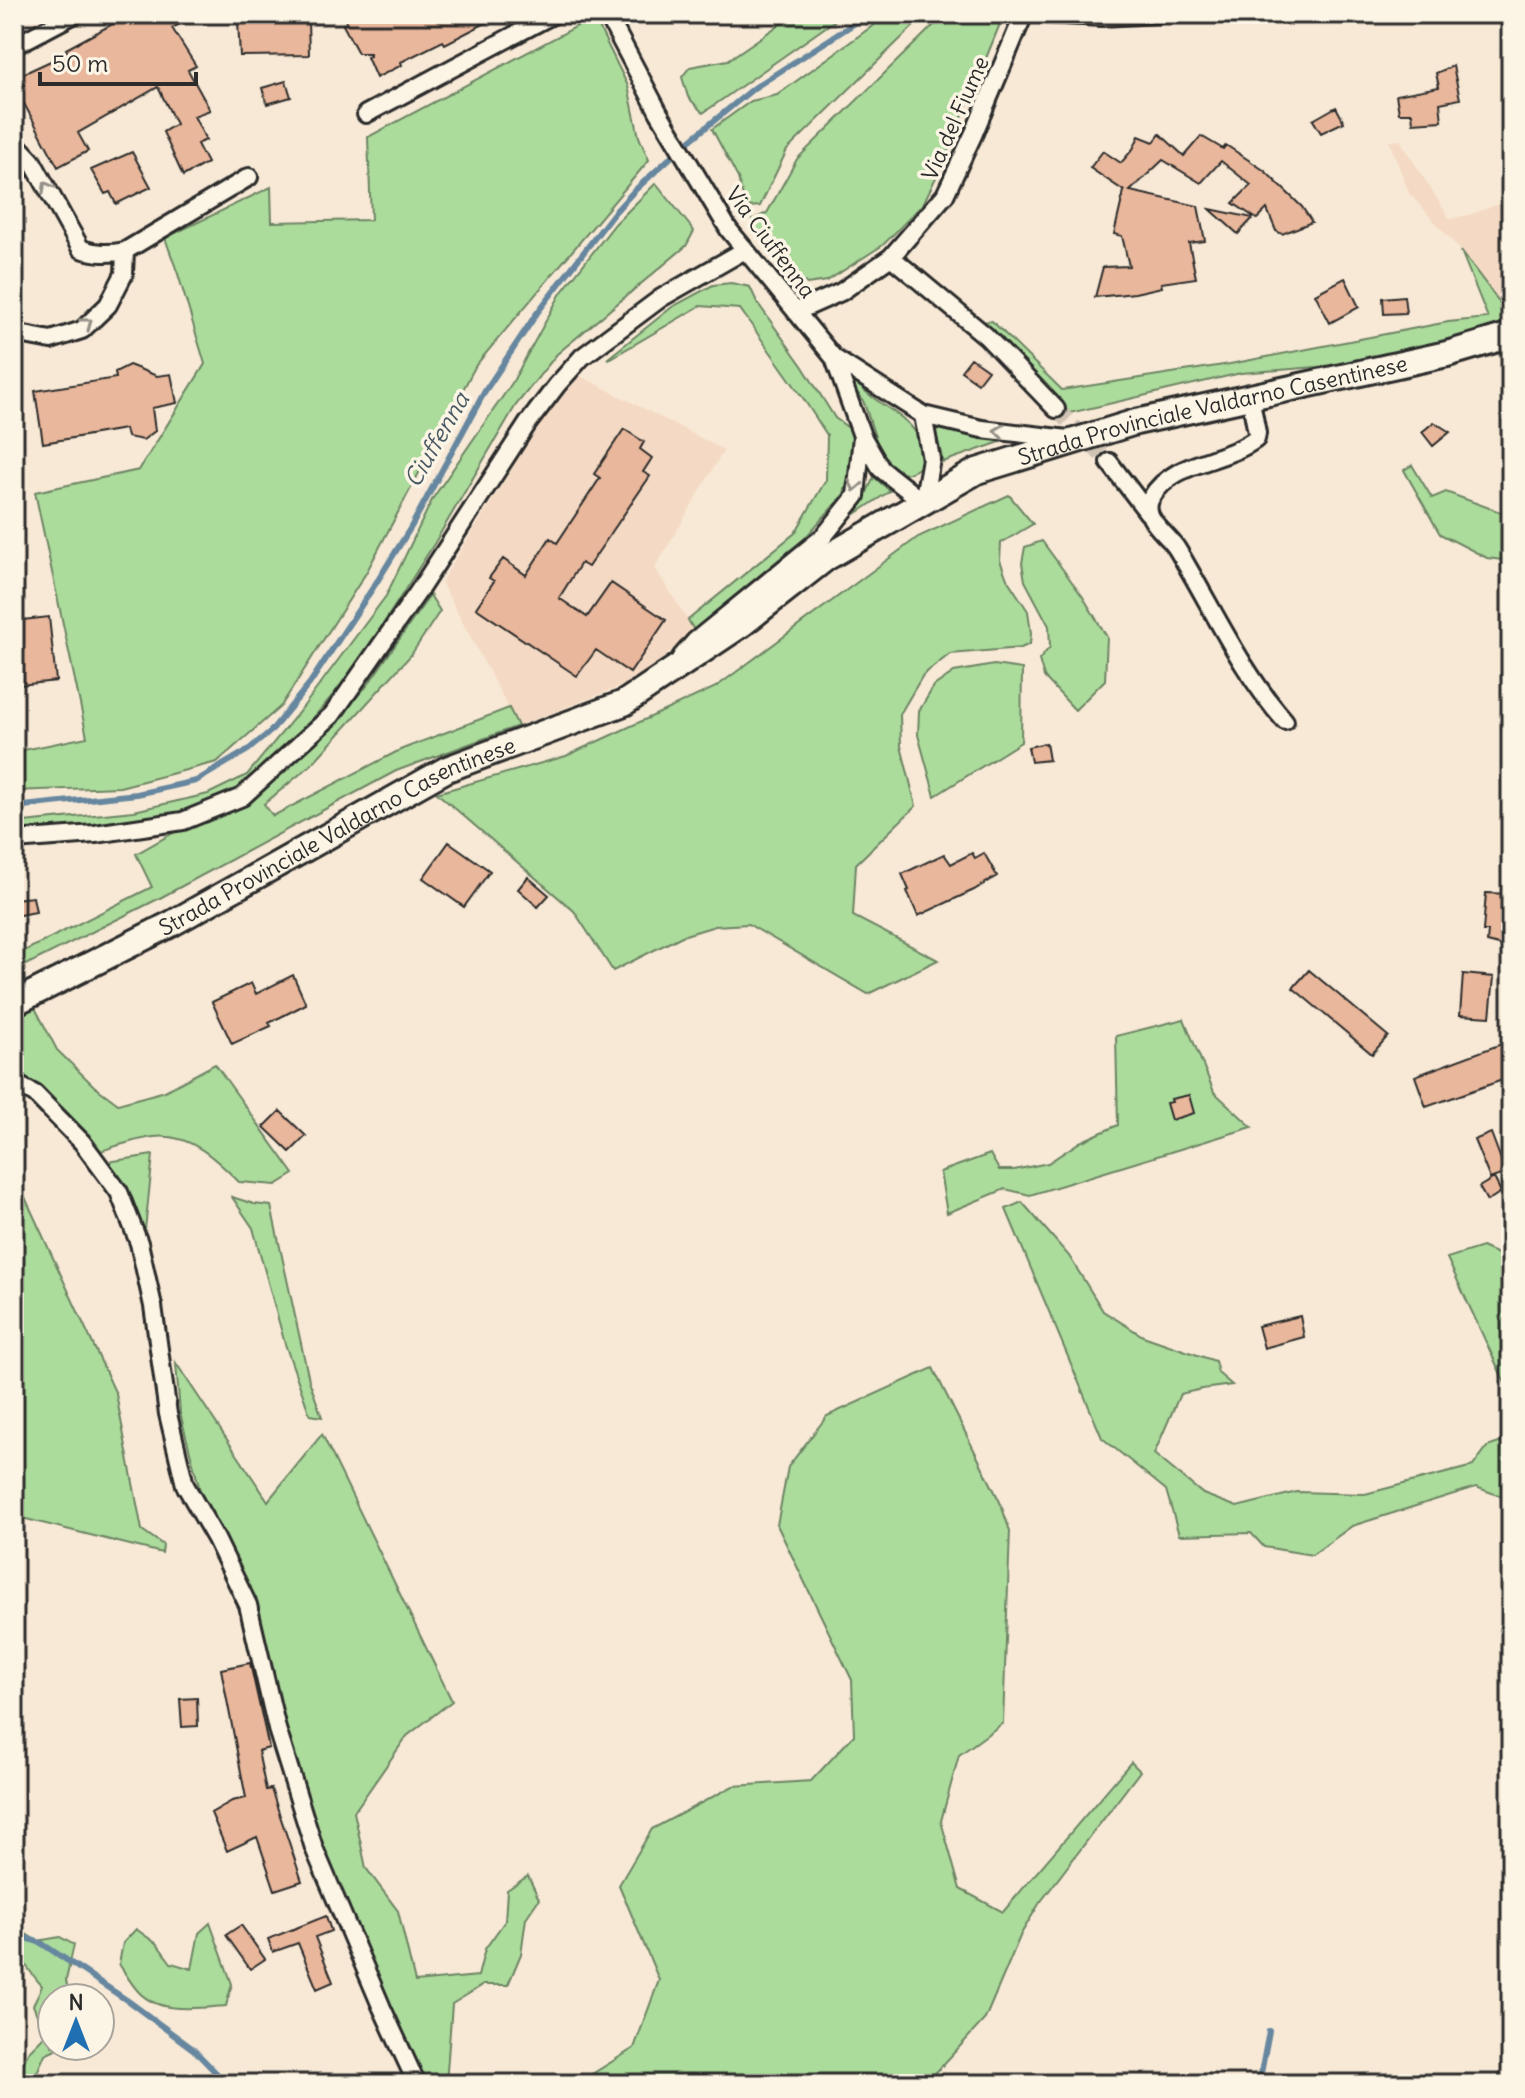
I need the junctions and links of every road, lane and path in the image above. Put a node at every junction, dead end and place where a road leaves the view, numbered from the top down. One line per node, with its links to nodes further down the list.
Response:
1 (75, 14): 7 (street)
2 (554, 14): 8 (street)
3 (607, 14): 12 (street, Via Ciuffenna)
4 (1024, 14): 14 (street, Via del Fiume)
5 (1044, 14): 6 (street)
6 (1159, 14)
7 (14, 46)
8 (366, 114)
9 (16, 142): 10 (street); 13 (street, one-way to 9)
10 (14, 176)
11 (249, 177): 13 (street)
12 (745, 250): 15 (street, Via Ciuffenna); 29 (street)
13 (125, 251): 16 (street, one-way to 13)
14 (891, 257): 15 (street, Via del Fiume); 20 (street)
15 (796, 312): 18 (street, Via Ciuffenna)
16 (14, 333)
17 (1511, 335): 19 (main road, Strada Provinciale Valdarno Casentinese)
18 (834, 358): 21 (street, Via Ciuffenna); 22 (street, Strada Provinciale Valdarno Casentinese)
19 (1250, 396): 23 (main road, Strada Provinciale Valdarno Casentinese); 26 (street)
20 (1056, 409)
21 (923, 415): 23 (street, Via Ciuffenna, one-way to 21); 25 (street)
22 (862, 436): 25 (street, Strada Provinciale Valdarno Casentinese); 27 (street, Strada Provinciale Valdarno Casentinese, one-way to 27)
23 (1077, 440): 25 (main road, Strada Provinciale Valdarno Casentinese)
24 (1109, 462): 26 (street)
25 (923, 502): 27 (main road, Strada Provinciale Valdarno Casentinese)
26 (1148, 513): 28 (street)
27 (665, 677): 30 (main road, Strada Provinciale Valdarno Casentinese)
28 (1285, 721)
29 (14, 840)
30 (14, 1003)
31 (14, 1083): 32 (street)
32 (417, 2084)

